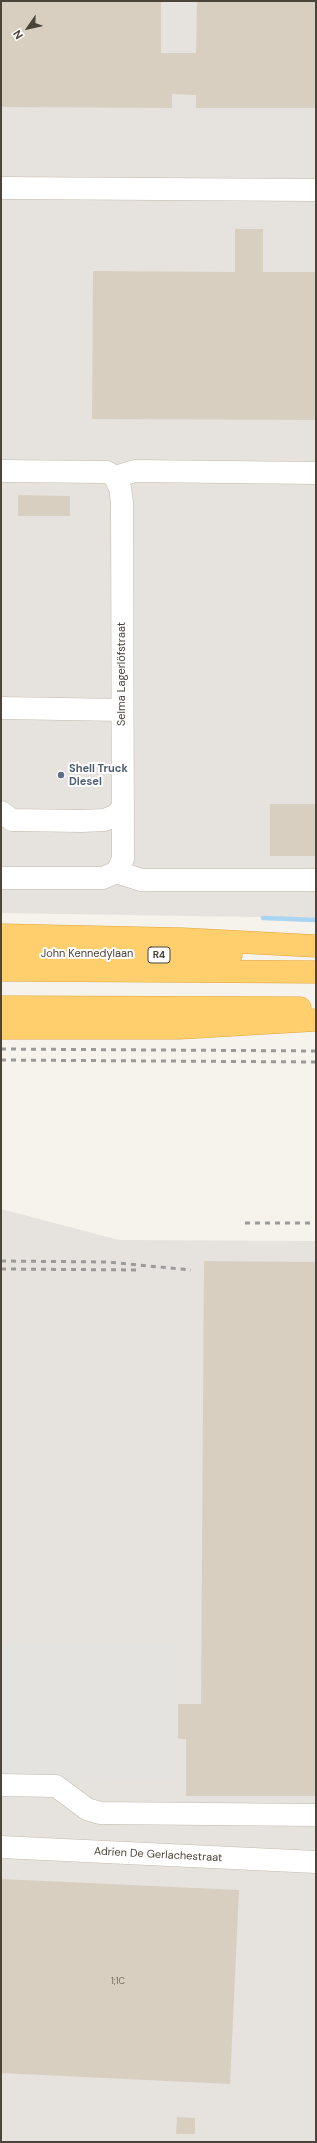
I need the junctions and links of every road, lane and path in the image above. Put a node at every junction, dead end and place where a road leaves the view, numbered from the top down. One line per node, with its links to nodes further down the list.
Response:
1 (1, 188): 2 (street)
2 (316, 190)
3 (1, 471): 5 (street)
4 (316, 473): 5 (street)
5 (115, 477): 7 (street, Selma Lagerlöfstraat)
6 (1, 708): 7 (street)
7 (122, 710): 8 (street, Selma Lagerlöfstraat)
8 (122, 809): 9 (street); 10 (street, Selma Lagerlöfstraat)
9 (1, 812)
10 (117, 872): 11 (street); 12 (street)
11 (1, 878)
12 (316, 880)
13 (1, 935): 14 (highway)
14 (316, 946)
15 (1, 954): 16 (highway, John Kennedylaan / R4)
16 (316, 956)
17 (1, 970): 18 (highway, John Kennedylaan / R4)
18 (316, 972)
19 (1, 1007): 20 (highway)
20 (316, 1008)
21 (316, 1020): 22 (highway)
22 (1, 1028)
23 (1, 1785): 24 (street)
24 (316, 1816)
25 (1, 1847): 26 (street, Adrien De Gerlachestraat)
26 (316, 1862)

